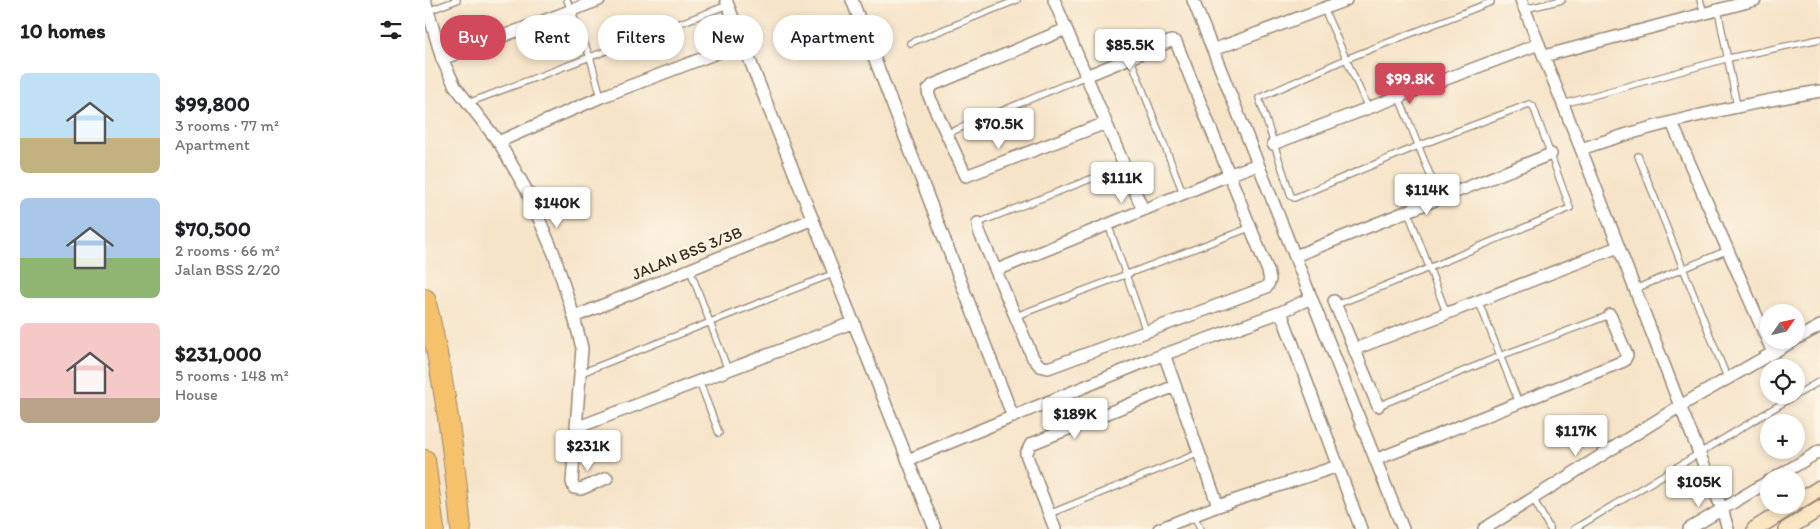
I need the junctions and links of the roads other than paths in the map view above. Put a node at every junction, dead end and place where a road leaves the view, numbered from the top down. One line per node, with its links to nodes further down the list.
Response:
1 (457, 0): 14 (lane)
2 (599, 0): 15 (street)
3 (852, 0): 103 (street)
4 (1017, 0): 23 (lane)
5 (1054, 0): 20 (street)
6 (1193, 0): 25 (street)
7 (1346, 0): 16 (street)
8 (1563, 0): 13 (lane)
9 (1701, 0): 18 (lane)
10 (1755, 0): 17 (street)
11 (1491, 2): 31 (lane)
12 (727, 3): 19 (street); 28 (lane)
13 (1523, 5): 24 (street)
14 (426, 6): 26 (street)
15 (570, 6): 21 (street); 28 (lane)
16 (1324, 8): 25 (street); 31 (lane)
17 (1718, 10): 18 (street); 30 (lane)
18 (1705, 13): 27 (street)
19 (732, 15)
20 (1066, 29): 35 (street); 45 (street)
21 (506, 32)
22 (1820, 39): 30 (lane)
23 (910, 43)
24 (1539, 44): 27 (street); 37 (street)
25 (1213, 50): 52 (street)
26 (440, 52)
27 (1544, 56): 40 (street)
28 (590, 57): 38 (lane); 39 (lane)
29 (1130, 57): 35 (street); 54 (street); 55 (lane)
30 (1729, 58): 40 (lane); 41 (lane)
31 (1346, 59): 42 (lane); 47 (lane)
32 (442, 60): 39 (street)
33 (698, 60): 38 (street)
34 (750, 60): 59 (street)
35 (1086, 76): 43 (street); 45 (lane)
36 (1820, 91): 41 (street)
37 (1398, 96): 42 (street); 48 (lane)
38 (601, 97): 46 (street)
39 (469, 103): 46 (street)
40 (1563, 104): 49 (street)
41 (1737, 106): 44 (street)
42 (1368, 108): 47 (street)
43 (1106, 123): 45 (street); 53 (street)
44 (1672, 123): 49 (street); 64 (street)
45 (945, 134)
46 (498, 142): 81 (street)
47 (1273, 144): 48 (lane)
48 (1418, 146): 50 (lane); 56 (lane)
49 (1581, 149): 63 (street)
50 (1551, 154): 56 (street); 66 (lane)
51 (1638, 156): 67 (lane)
52 (1258, 164): 54 (street); 65 (street)
53 (1124, 166): 58 (street); 60 (lane)
54 (1231, 174): 55 (street); 62 (street)
55 (1183, 193): 58 (street)
56 (1439, 197): 57 (street)
57 (1407, 209): 65 (street); 66 (lane)
58 (1143, 210): 61 (street)
59 (813, 219): 68 (street, JALAN BSS 3/3B); 70 (street)
60 (978, 223): 69 (street)
61 (1108, 224): 69 (street); 71 (lane)
62 (1251, 227): 71 (lane); 85 (street)
63 (1618, 247): 72 (street); 75 (street)
64 (1727, 250): 67 (lane); 89 (street)
65 (1295, 256): 73 (street)
66 (1429, 268): 76 (lane); 78 (lane)
67 (1683, 269): 72 (lane); 94 (lane)
68 (690, 270): 81 (street, JALAN BSS 3/3B); 82 (lane)
69 (997, 270): 80 (street)
70 (835, 273): 82 (lane); 83 (street)
71 (1126, 274): 80 (lane); 85 (lane)
72 (1635, 289): 102 (street)
73 (1311, 298): 77 (street); 111 (street)
74 (425, 299): 126 (highway)
75 (1478, 300): 78 (street); 91 (lane)
76 (1335, 303): 87 (street)
77 (1281, 312): 90 (street); 112 (street)
78 (1447, 312): 87 (street)
79 (1610, 315): 91 (lane); 99 (street)
80 (1016, 316): 85 (street)
81 (574, 317): 93 (street)
82 (711, 322): 92 (lane); 93 (lane)
83 (854, 322): 92 (street); 110 (street)
84 (1819, 329): 86 (street)
85 (1147, 331)
86 (1805, 336)
87 (1355, 349): 101 (street)
88 (1780, 349): 89 (street)
89 (1773, 353): 94 (street)
90 (1164, 354): 97 (street); 103 (street)
91 (1500, 356): 99 (lane); 101 (lane)
92 (728, 370): 96 (street)
93 (580, 374): 104 (street)
94 (1728, 380): 102 (street)
95 (1820, 381): 98 (lane)
96 (699, 382): 104 (street); 105 (lane)
97 (1175, 386): 108 (street); 122 (street)
98 (1805, 390)
99 (1519, 403): 111 (street)
100 (1781, 404): 107 (lane)
101 (1378, 406)
102 (1679, 406): 107 (street); 118 (street)
103 (1013, 417): 110 (street)
104 (576, 428): 114 (street)
105 (719, 432)
106 (1820, 451): 113 (street)
107 (1698, 453): 121 (street); 135 (lane)
108 (1199, 454): 119 (street); 122 (lane)
109 (425, 460): 125 (highway)
110 (908, 460): 127 (street)
111 (1375, 460): 132 (street)
112 (1338, 466): 119 (street); 131 (street)
113 (1790, 469)
114 (607, 478)
115 (1760, 486): 121 (street)
116 (1820, 488): 117 (street)
117 (1805, 498)
118 (1534, 500): 133 (street); 134 (lane)
119 (1218, 506): 124 (street)
120 (1820, 508): 139 (street)
121 (1722, 509): 136 (street); 137 (street)
122 (1049, 514): 128 (street)
123 (1779, 514): 138 (street)
124 (1194, 515): 129 (street); 130 (lane)
125 (434, 529)
126 (461, 529)
127 (935, 529)
128 (1055, 529)
129 (1159, 529)
130 (1200, 529)
131 (1361, 529)
132 (1403, 529)
133 (1484, 529)
134 (1550, 529)
135 (1574, 529)
136 (1689, 529)
137 (1728, 529)
138 (1755, 529)
139 (1787, 529)

